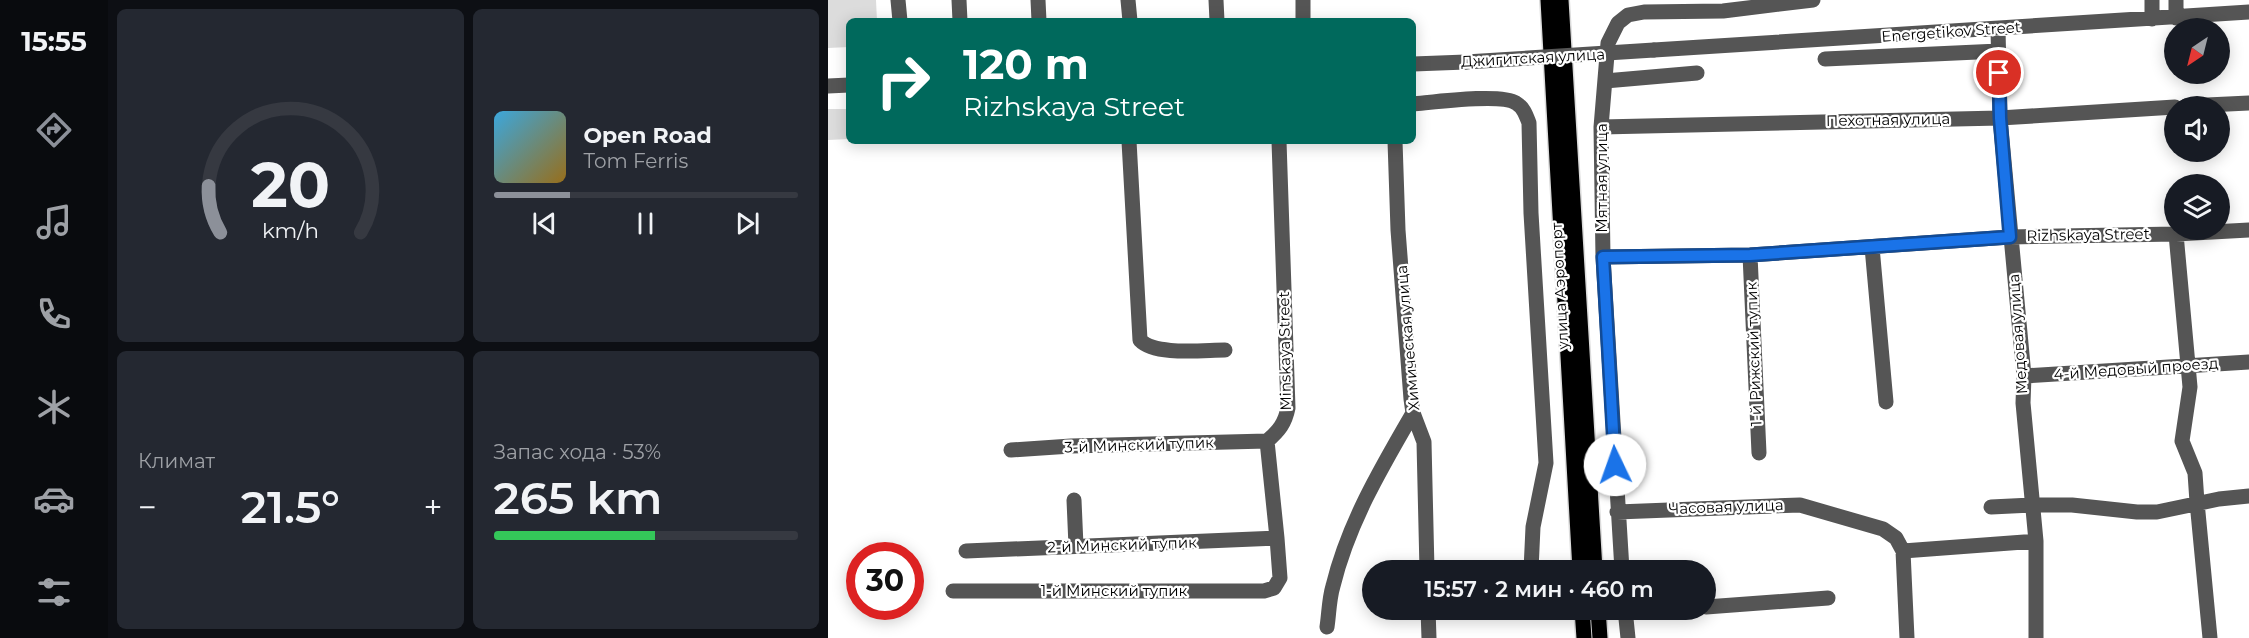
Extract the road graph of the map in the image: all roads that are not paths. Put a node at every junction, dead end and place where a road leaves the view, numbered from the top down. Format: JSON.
{"nodes":[{"id":1,"x":898,"y":0,"type":"edge"},
{"id":2,"x":959,"y":0,"type":"edge"},
{"id":3,"x":1038,"y":0,"type":"edge"},
{"id":4,"x":1128,"y":0,"type":"edge"},
{"id":5,"x":1216,"y":0,"type":"edge"},
{"id":6,"x":1303,"y":0,"type":"edge"},
{"id":7,"x":1548,"y":0,"type":"edge"},
{"id":8,"x":1561,"y":0,"type":"edge"},
{"id":9,"x":1813,"y":0,"type":"edge"},
{"id":10,"x":2152,"y":0,"type":"edge"},
{"id":11,"x":2176,"y":0,"type":"edge"},
{"id":12,"x":1723,"y":6,"type":"edge"},
{"id":13,"x":2249,"y":12,"type":"edge"},
{"id":14,"x":900,"y":18,"type":"edge"},
{"id":15,"x":960,"y":18,"type":"edge"},
{"id":16,"x":1039,"y":18,"type":"edge"},
{"id":17,"x":1130,"y":18,"type":"edge"},
{"id":18,"x":1217,"y":18,"type":"edge"},
{"id":19,"x":1303,"y":18,"type":"edge"},
{"id":20,"x":2164,"y":18,"type":"edge"},
{"id":21,"x":2176,"y":18,"type":"joint"},
{"id":22,"x":2152,"y":19,"type":"junction"},
{"id":23,"x":1998,"y":29,"type":"junction"},
{"id":24,"x":1653,"y":50,"type":"joint"},
{"id":25,"x":1998,"y":51,"type":"junction"},
{"id":26,"x":1826,"y":59,"type":"dead end"},
{"id":27,"x":1416,"y":64,"type":"edge"},
{"id":28,"x":1697,"y":73,"type":"dead end"},
{"id":29,"x":1605,"y":81,"type":"junction"},
{"id":30,"x":846,"y":85,"type":"edge"},
{"id":31,"x":828,"y":86,"type":"edge"},
{"id":32,"x":2249,"y":103,"type":"edge"},
{"id":33,"x":1416,"y":104,"type":"edge"},
{"id":34,"x":2230,"y":104,"type":"edge"},
{"id":35,"x":2164,"y":108,"type":"edge"},
{"id":36,"x":2000,"y":118,"type":"junction"},
{"id":37,"x":1601,"y":127,"type":"junction"},
{"id":38,"x":1129,"y":144,"type":"edge"},
{"id":39,"x":1279,"y":144,"type":"edge"},
{"id":40,"x":1395,"y":144,"type":"edge"},
{"id":41,"x":2249,"y":230,"type":"edge"},
{"id":42,"x":2230,"y":231,"type":"edge"},
{"id":43,"x":2164,"y":234,"type":"edge"},
{"id":44,"x":2010,"y":237,"type":"junction"},
{"id":45,"x":2177,"y":240,"type":"edge"},
{"id":46,"x":1872,"y":247,"type":"junction"},
{"id":47,"x":1750,"y":255,"type":"junction"},
{"id":48,"x":1603,"y":257,"type":"junction"},
{"id":49,"x":1225,"y":350,"type":"dead end"},
{"id":50,"x":2249,"y":362,"type":"edge"},
{"id":51,"x":2188,"y":365,"type":"junction"},
{"id":52,"x":2024,"y":376,"type":"junction"},
{"id":53,"x":1886,"y":402,"type":"dead end"},
{"id":54,"x":1413,"y":413,"type":"junction"},
{"id":55,"x":1267,"y":441,"type":"junction"},
{"id":56,"x":1011,"y":450,"type":"dead end"},
{"id":57,"x":1758,"y":453,"type":"dead end"},
{"id":58,"x":2249,"y":496,"type":"edge"},
{"id":59,"x":1074,"y":500,"type":"dead end"},
{"id":60,"x":2197,"y":502,"type":"junction"},
{"id":61,"x":2032,"y":505,"type":"junction"},
{"id":62,"x":1991,"y":507,"type":"dead end"},
{"id":63,"x":1617,"y":512,"type":"junction"},
{"id":64,"x":1277,"y":538,"type":"junction"},
{"id":65,"x":2036,"y":541,"type":"junction"},
{"id":66,"x":1076,"y":546,"type":"junction"},
{"id":67,"x":966,"y":551,"type":"dead end"},
{"id":68,"x":1903,"y":551,"type":"junction"},
{"id":69,"x":1427,"y":560,"type":"edge"},
{"id":70,"x":1531,"y":560,"type":"edge"},
{"id":71,"x":1579,"y":560,"type":"edge"},
{"id":72,"x":1595,"y":560,"type":"edge"},
{"id":73,"x":1621,"y":560,"type":"edge"},
{"id":74,"x":953,"y":591,"type":"dead end"},
{"id":75,"x":1828,"y":598,"type":"dead end"},
{"id":76,"x":1716,"y":606,"type":"edge"},
{"id":77,"x":1428,"y":620,"type":"edge"},
{"id":78,"x":1583,"y":620,"type":"edge"},
{"id":79,"x":1599,"y":620,"type":"edge"},
{"id":80,"x":1626,"y":620,"type":"edge"},
{"id":81,"x":1327,"y":627,"type":"dead end"},
{"id":82,"x":1429,"y":638,"type":"edge"},
{"id":83,"x":1584,"y":638,"type":"edge"},
{"id":84,"x":1600,"y":638,"type":"edge"},
{"id":85,"x":1628,"y":638,"type":"edge"},
{"id":86,"x":1907,"y":638,"type":"edge"},
{"id":87,"x":2036,"y":638,"type":"edge"},
{"id":88,"x":2210,"y":638,"type":"edge"}],
"edges":[{"from":1,"to":14,"type":"street"},
{"from":2,"to":15,"type":"street"},
{"from":3,"to":16,"type":"street"},
{"from":4,"to":17,"type":"street"},
{"from":5,"to":18,"type":"street"},
{"from":6,"to":19,"type":"street"},
{"from":7,"to":71,"type":"main road","name":"улица Аэропорт"},
{"from":8,"to":72,"type":"main road","name":"улица Аэропорт"},
{"from":9,"to":12,"type":"street","name":"Мятная улица"},
{"from":10,"to":22,"type":"street"},
{"from":11,"to":21,"type":"street"},
{"from":12,"to":29,"type":"street","name":"Мятная улица"},
{"from":13,"to":21,"type":"street","name":"Energetikov Street"},
{"from":20,"to":22,"type":"street","name":"Energetikov Street"},
{"from":22,"to":23,"type":"street","name":"Energetikov Street"},
{"from":23,"to":24,"type":"street","name":"Energetikov Street"},
{"from":23,"to":25,"type":"street","name":"Медовая улица"},
{"from":24,"to":27,"type":"street","name":"Джигитская улица","bridge":true},
{"from":25,"to":26,"type":"street"},
{"from":25,"to":36,"type":"street","name":"Медовая улица"},
{"from":28,"to":29,"type":"street"},
{"from":29,"to":37,"type":"street","name":"Мятная улица"},
{"from":30,"to":31,"type":"street"},
{"from":32,"to":34,"type":"street"},
{"from":33,"to":70,"type":"street"},
{"from":35,"to":36,"type":"street","name":"Пехотная улица"},
{"from":36,"to":37,"type":"street","name":"Пехотная улица"},
{"from":36,"to":44,"type":"street","name":"Медовая улица"},
{"from":37,"to":48,"type":"street","name":"Мятная улица"},
{"from":38,"to":49,"type":"street"},
{"from":39,"to":55,"type":"street","name":"Minskaya Street"},
{"from":40,"to":54,"type":"street","name":"Химическая улица"},
{"from":41,"to":42,"type":"street","name":"Rizhskaya Street"},
{"from":43,"to":44,"type":"street","name":"Rizhskaya Street"},
{"from":44,"to":46,"type":"street","name":"Rizhskaya Street"},
{"from":44,"to":52,"type":"street","name":"Медовая улица"},
{"from":45,"to":51,"type":"street"},
{"from":46,"to":47,"type":"street","name":"Rizhskaya Street"},
{"from":46,"to":53,"type":"street"},
{"from":47,"to":48,"type":"street","name":"Rizhskaya Street"},
{"from":47,"to":57,"type":"street","name":"1-й Рижский тупик"},
{"from":48,"to":63,"type":"street","name":"Мятная улица"},
{"from":50,"to":51,"type":"street","name":"4-й Медовый проезд"},
{"from":51,"to":52,"type":"street","name":"4-й Медовый проезд"},
{"from":51,"to":60,"type":"street"},
{"from":52,"to":61,"type":"street","name":"Медовая улица"},
{"from":54,"to":69,"type":"street","name":"Химическая улица"},
{"from":54,"to":81,"type":"street"},
{"from":55,"to":56,"type":"street","name":"3-й Минский тупик"},
{"from":55,"to":64,"type":"street"},
{"from":58,"to":60,"type":"street"},
{"from":59,"to":66,"type":"street"},
{"from":60,"to":61,"type":"street"},
{"from":60,"to":88,"type":"street"},
{"from":61,"to":62,"type":"street"},
{"from":61,"to":65,"type":"street","name":"Медовая улица"},
{"from":63,"to":68,"type":"street","name":"Часовая улица"},
{"from":63,"to":73,"type":"street","name":"Мятная улица"},
{"from":64,"to":66,"type":"street","name":"2-й Минский тупик"},
{"from":64,"to":74,"type":"street","name":"1-й Минский тупик"},
{"from":65,"to":68,"type":"street"},
{"from":65,"to":87,"type":"street","name":"Медовая улица"},
{"from":66,"to":67,"type":"street","name":"2-й Минский тупик"},
{"from":68,"to":86,"type":"street"},
{"from":75,"to":76,"type":"street"},
{"from":77,"to":82,"type":"street"},
{"from":78,"to":83,"type":"main road"},
{"from":79,"to":84,"type":"main road"},
{"from":80,"to":85,"type":"street"}]}
